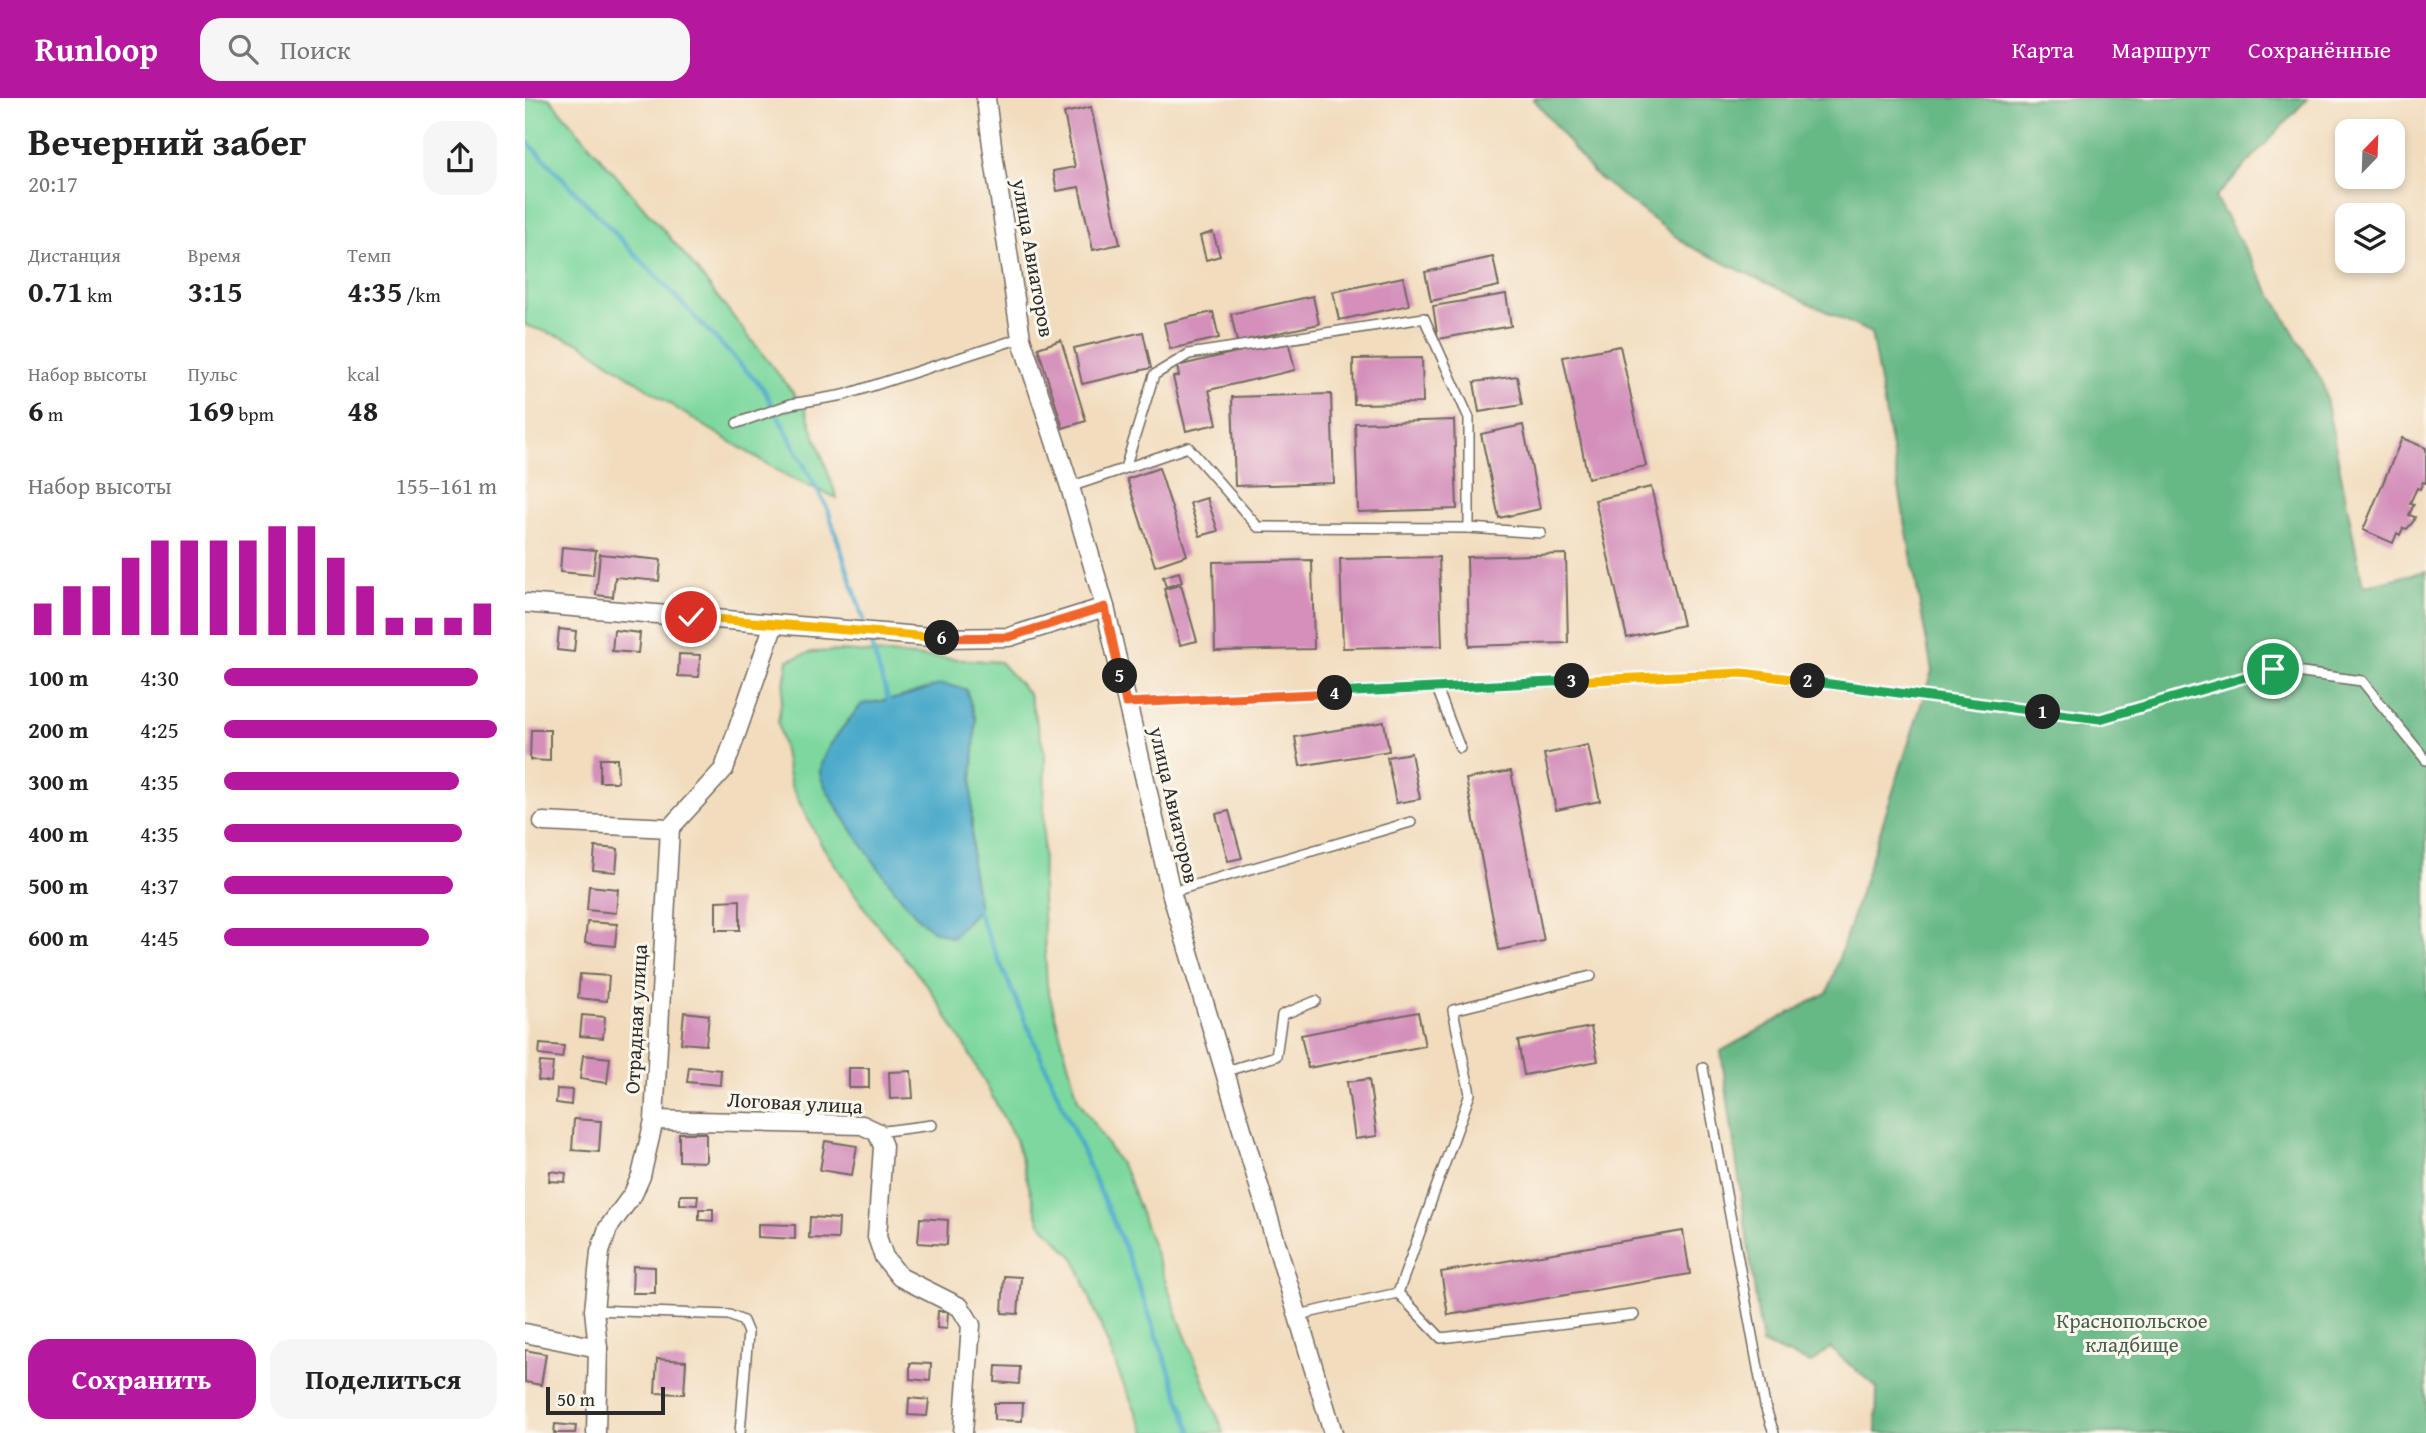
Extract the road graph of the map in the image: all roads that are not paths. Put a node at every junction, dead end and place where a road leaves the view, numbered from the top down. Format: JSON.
{"nodes":[{"id":1,"x":986,"y":98,"type":"edge"},
{"id":2,"x":1021,"y":338,"type":"junction"},
{"id":3,"x":737,"y":423,"type":"dead end"},
{"id":4,"x":1125,"y":468,"type":"junction"},
{"id":5,"x":1070,"y":487,"type":"junction"},
{"id":6,"x":1469,"y":528,"type":"junction"},
{"id":7,"x":1541,"y":533,"type":"dead end"},
{"id":8,"x":525,"y":603,"type":"edge"},
{"id":9,"x":1105,"y":607,"type":"junction"},
{"id":10,"x":774,"y":624,"type":"junction"},
{"id":11,"x":1437,"y":688,"type":"junction"},
{"id":12,"x":1126,"y":703,"type":"junction"},
{"id":13,"x":1460,"y":748,"type":"dead end"},
{"id":14,"x":2426,"y":760,"type":"edge"},
{"id":15,"x":543,"y":822,"type":"dead end"},
{"id":16,"x":1411,"y":822,"type":"dead end"},
{"id":17,"x":670,"y":828,"type":"junction"},
{"id":18,"x":1171,"y":892,"type":"junction"},
{"id":19,"x":1591,"y":976,"type":"dead end"},
{"id":20,"x":1316,"y":1001,"type":"dead end"},
{"id":21,"x":1703,"y":1068,"type":"dead end"},
{"id":22,"x":1223,"y":1072,"type":"junction"},
{"id":23,"x":654,"y":1120,"type":"junction"},
{"id":24,"x":932,"y":1125,"type":"dead end"},
{"id":25,"x":877,"y":1132,"type":"junction"},
{"id":26,"x":1398,"y":1293,"type":"junction"},
{"id":27,"x":594,"y":1310,"type":"junction"},
{"id":28,"x":1298,"y":1315,"type":"junction"},
{"id":29,"x":1634,"y":1315,"type":"dead end"},
{"id":30,"x":525,"y":1333,"type":"edge"},
{"id":31,"x":598,"y":1348,"type":"junction"},
{"id":32,"x":596,"y":1433,"type":"edge"},
{"id":33,"x":740,"y":1433,"type":"edge"},
{"id":34,"x":963,"y":1433,"type":"edge"},
{"id":35,"x":1333,"y":1433,"type":"edge"},
{"id":36,"x":1774,"y":1433,"type":"edge"}],
"edges":[{"from":1,"to":2,"type":"street","name":"улица Авиаторов"},
{"from":2,"to":3,"type":"lane"},
{"from":2,"to":5,"type":"street","name":"улица Авиаторов"},
{"from":4,"to":5,"type":"lane"},
{"from":4,"to":6,"type":"lane"},
{"from":4,"to":6,"type":"lane"},
{"from":5,"to":9,"type":"street","name":"улица Авиаторов"},
{"from":6,"to":7,"type":"lane"},
{"from":8,"to":10,"type":"street"},
{"from":9,"to":10,"type":"street"},
{"from":9,"to":12,"type":"street","name":"улица Авиаторов"},
{"from":10,"to":17,"type":"street"},
{"from":11,"to":12,"type":"lane"},
{"from":11,"to":13,"type":"lane"},
{"from":11,"to":14,"type":"lane"},
{"from":12,"to":18,"type":"street","name":"улица Авиаторов"},
{"from":15,"to":17,"type":"street"},
{"from":16,"to":18,"type":"lane"},
{"from":17,"to":23,"type":"street","name":"Отрадная улица"},
{"from":18,"to":22,"type":"street","name":"улица Авиаторов"},
{"from":19,"to":26,"type":"lane"},
{"from":20,"to":22,"type":"lane"},
{"from":21,"to":36,"type":"lane"},
{"from":22,"to":28,"type":"street","name":"улица Авиаторов"},
{"from":23,"to":25,"type":"street","name":"Логовая улица"},
{"from":23,"to":27,"type":"street","name":"Отрадная улица"},
{"from":24,"to":25,"type":"lane"},
{"from":25,"to":34,"type":"street","name":"Логовая улица"},
{"from":26,"to":28,"type":"lane"},
{"from":26,"to":29,"type":"lane"},
{"from":27,"to":31,"type":"street","name":"Отрадная улица"},
{"from":27,"to":33,"type":"lane"},
{"from":28,"to":35,"type":"street","name":"улица Авиаторов"},
{"from":30,"to":31,"type":"street"},
{"from":31,"to":32,"type":"street","name":"Отрадная улица"}]}
